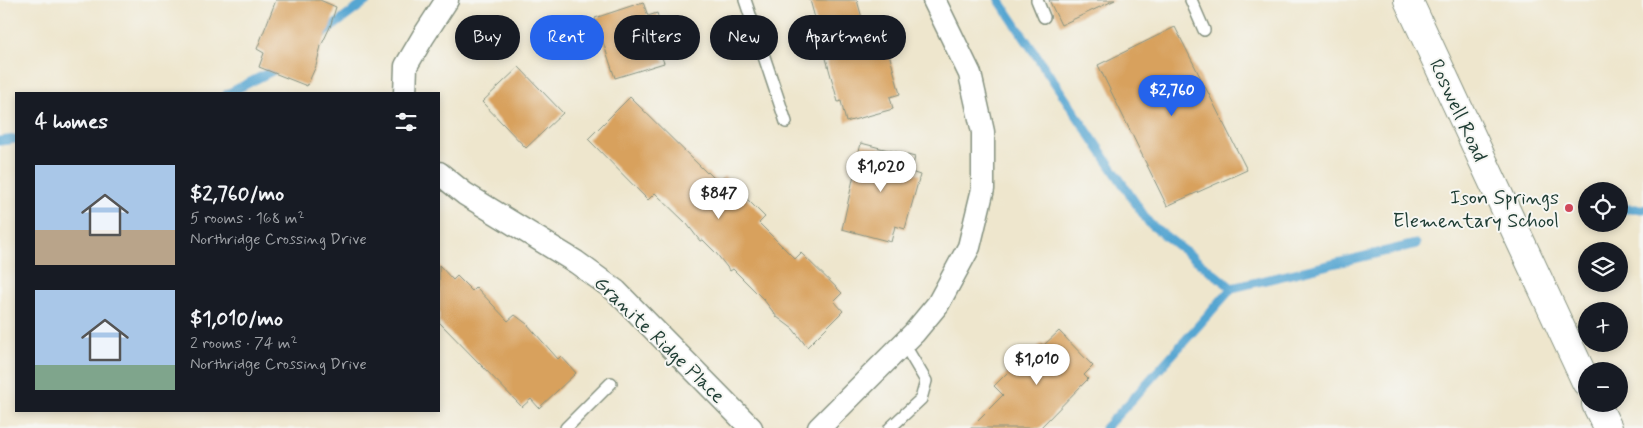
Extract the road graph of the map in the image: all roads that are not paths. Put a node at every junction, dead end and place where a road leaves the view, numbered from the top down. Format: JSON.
{"nodes":[{"id":1,"x":448,"y":0,"type":"edge"},
{"id":2,"x":745,"y":0,"type":"edge"},
{"id":3,"x":934,"y":0,"type":"edge"},
{"id":4,"x":1037,"y":0,"type":"edge"},
{"id":5,"x":1191,"y":0,"type":"edge"},
{"id":6,"x":1408,"y":0,"type":"edge"},
{"id":7,"x":1044,"y":17,"type":"dead end"},
{"id":8,"x":1204,"y":30,"type":"dead end"},
{"id":9,"x":406,"y":92,"type":"edge"},
{"id":10,"x":786,"y":122,"type":"dead end"},
{"id":11,"x":440,"y":174,"type":"edge"},
{"id":12,"x":904,"y":344,"type":"junction"},
{"id":13,"x":1578,"y":365,"type":"edge"},
{"id":14,"x":611,"y":383,"type":"dead end"},
{"id":15,"x":1600,"y":412,"type":"edge"},
{"id":16,"x":566,"y":428,"type":"edge"},
{"id":17,"x":751,"y":428,"type":"edge"},
{"id":18,"x":819,"y":428,"type":"edge"},
{"id":19,"x":890,"y":428,"type":"edge"},
{"id":20,"x":1608,"y":428,"type":"edge"}],
"edges":[{"from":1,"to":9,"type":"street"},
{"from":2,"to":10,"type":"lane"},
{"from":3,"to":12,"type":"street"},
{"from":4,"to":7,"type":"lane"},
{"from":5,"to":8,"type":"lane"},
{"from":6,"to":13,"type":"main road","name":"Roswell Road"},
{"from":11,"to":17,"type":"street","name":"Granite Ridge Place"},
{"from":12,"to":18,"type":"street"},
{"from":12,"to":19,"type":"lane"},
{"from":14,"to":16,"type":"lane"},
{"from":15,"to":20,"type":"main road"}]}
